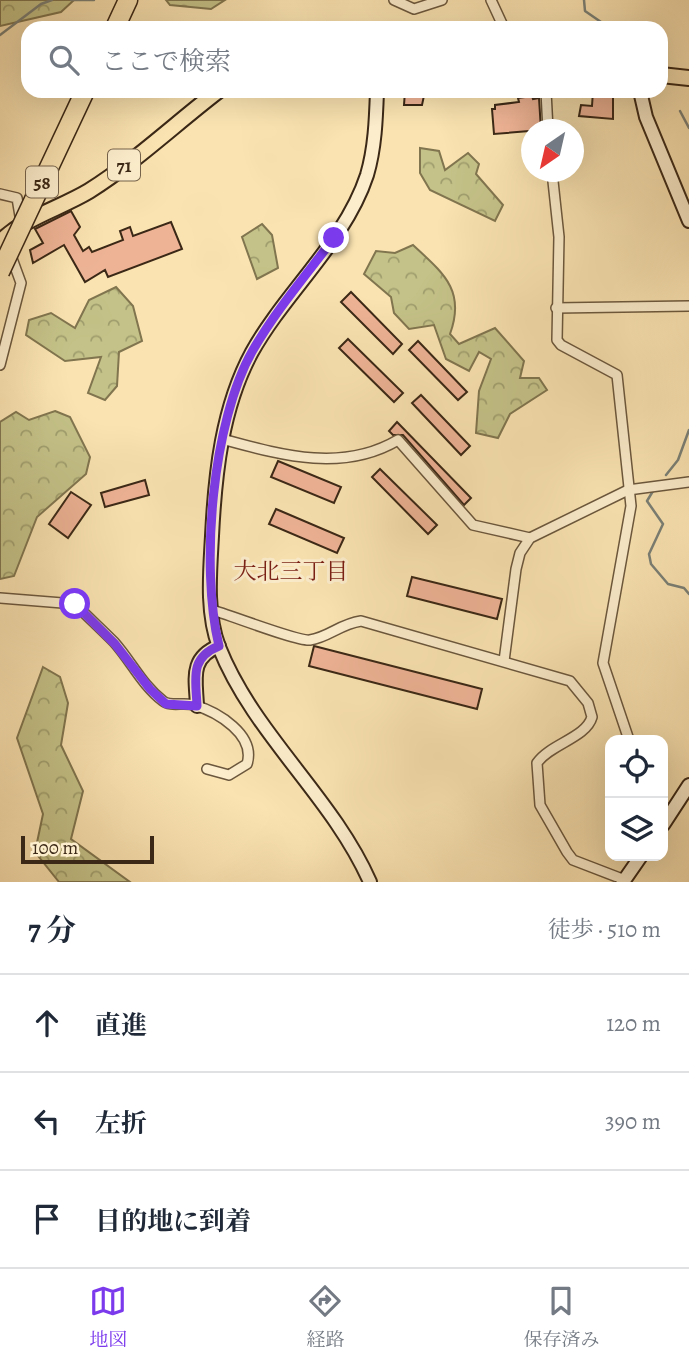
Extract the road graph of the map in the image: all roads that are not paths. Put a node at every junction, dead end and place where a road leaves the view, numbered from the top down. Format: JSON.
{"nodes":[{"id":1,"x":128,"y":0,"type":"edge"},
{"id":2,"x":394,"y":0,"type":"edge"},
{"id":3,"x":442,"y":0,"type":"edge"},
{"id":4,"x":491,"y":0,"type":"edge"},
{"id":5,"x":118,"y":21,"type":"edge"},
{"id":6,"x":500,"y":21,"type":"edge"},
{"id":7,"x":668,"y":76,"type":"edge"},
{"id":8,"x":689,"y":78,"type":"edge"},
{"id":9,"x":82,"y":98,"type":"edge"},
{"id":10,"x":210,"y":98,"type":"edge"},
{"id":11,"x":377,"y":98,"type":"edge"},
{"id":12,"x":546,"y":98,"type":"edge"},
{"id":13,"x":642,"y":98,"type":"edge"},
{"id":14,"x":547,"y":119,"type":"edge"},
{"id":15,"x":553,"y":182,"type":"edge"},
{"id":16,"x":0,"y":194,"type":"edge"},
{"id":17,"x":689,"y":221,"type":"edge"},
{"id":18,"x":21,"y":224,"type":"junction"},
{"id":19,"x":2,"y":240,"type":"edge"},
{"id":20,"x":0,"y":272,"type":"edge"},
{"id":21,"x":689,"y":306,"type":"edge"},
{"id":22,"x":556,"y":307,"type":"junction"},
{"id":23,"x":0,"y":366,"type":"edge"},
{"id":24,"x":222,"y":439,"type":"junction"},
{"id":25,"x":689,"y":482,"type":"edge"},
{"id":26,"x":628,"y":490,"type":"junction"},
{"id":27,"x":530,"y":538,"type":"junction"},
{"id":28,"x":0,"y":598,"type":"edge"},
{"id":29,"x":212,"y":610,"type":"junction"},
{"id":30,"x":219,"y":646,"type":"junction"},
{"id":31,"x":504,"y":661,"type":"junction"},
{"id":32,"x":197,"y":706,"type":"junction"},
{"id":33,"x":627,"y":735,"type":"edge"},
{"id":34,"x":207,"y":769,"type":"dead end"},
{"id":35,"x":689,"y":785,"type":"edge"},
{"id":36,"x":668,"y":817,"type":"edge"},
{"id":37,"x":638,"y":861,"type":"edge"},
{"id":38,"x":624,"y":881,"type":"edge"},
{"id":39,"x":370,"y":882,"type":"edge"}],
"edges":[{"from":1,"to":5,"type":"highway"},
{"from":2,"to":3,"type":"street"},
{"from":4,"to":6,"type":"street"},
{"from":7,"to":8,"type":"main road"},
{"from":9,"to":20,"type":"highway","number":"58","bridge":true},
{"from":10,"to":18,"type":"main road","number":"71"},
{"from":11,"to":24,"type":"street"},
{"from":12,"to":14,"type":"street"},
{"from":13,"to":17,"type":"street"},
{"from":15,"to":22,"type":"street"},
{"from":16,"to":18,"type":"street"},
{"from":18,"to":19,"type":"main road","number":"71"},
{"from":19,"to":23,"type":"street"},
{"from":21,"to":22,"type":"street"},
{"from":22,"to":26,"type":"street"},
{"from":24,"to":27,"type":"street"},
{"from":24,"to":29,"type":"street"},
{"from":25,"to":26,"type":"street"},
{"from":26,"to":27,"type":"street"},
{"from":26,"to":33,"type":"street"},
{"from":27,"to":31,"type":"street"},
{"from":28,"to":32,"type":"street"},
{"from":29,"to":30,"type":"street"},
{"from":29,"to":31,"type":"street"},
{"from":30,"to":32,"type":"street"},
{"from":30,"to":39,"type":"street"},
{"from":31,"to":38,"type":"street"},
{"from":32,"to":34,"type":"street"},
{"from":35,"to":36,"type":"street"},
{"from":37,"to":38,"type":"street"}]}
